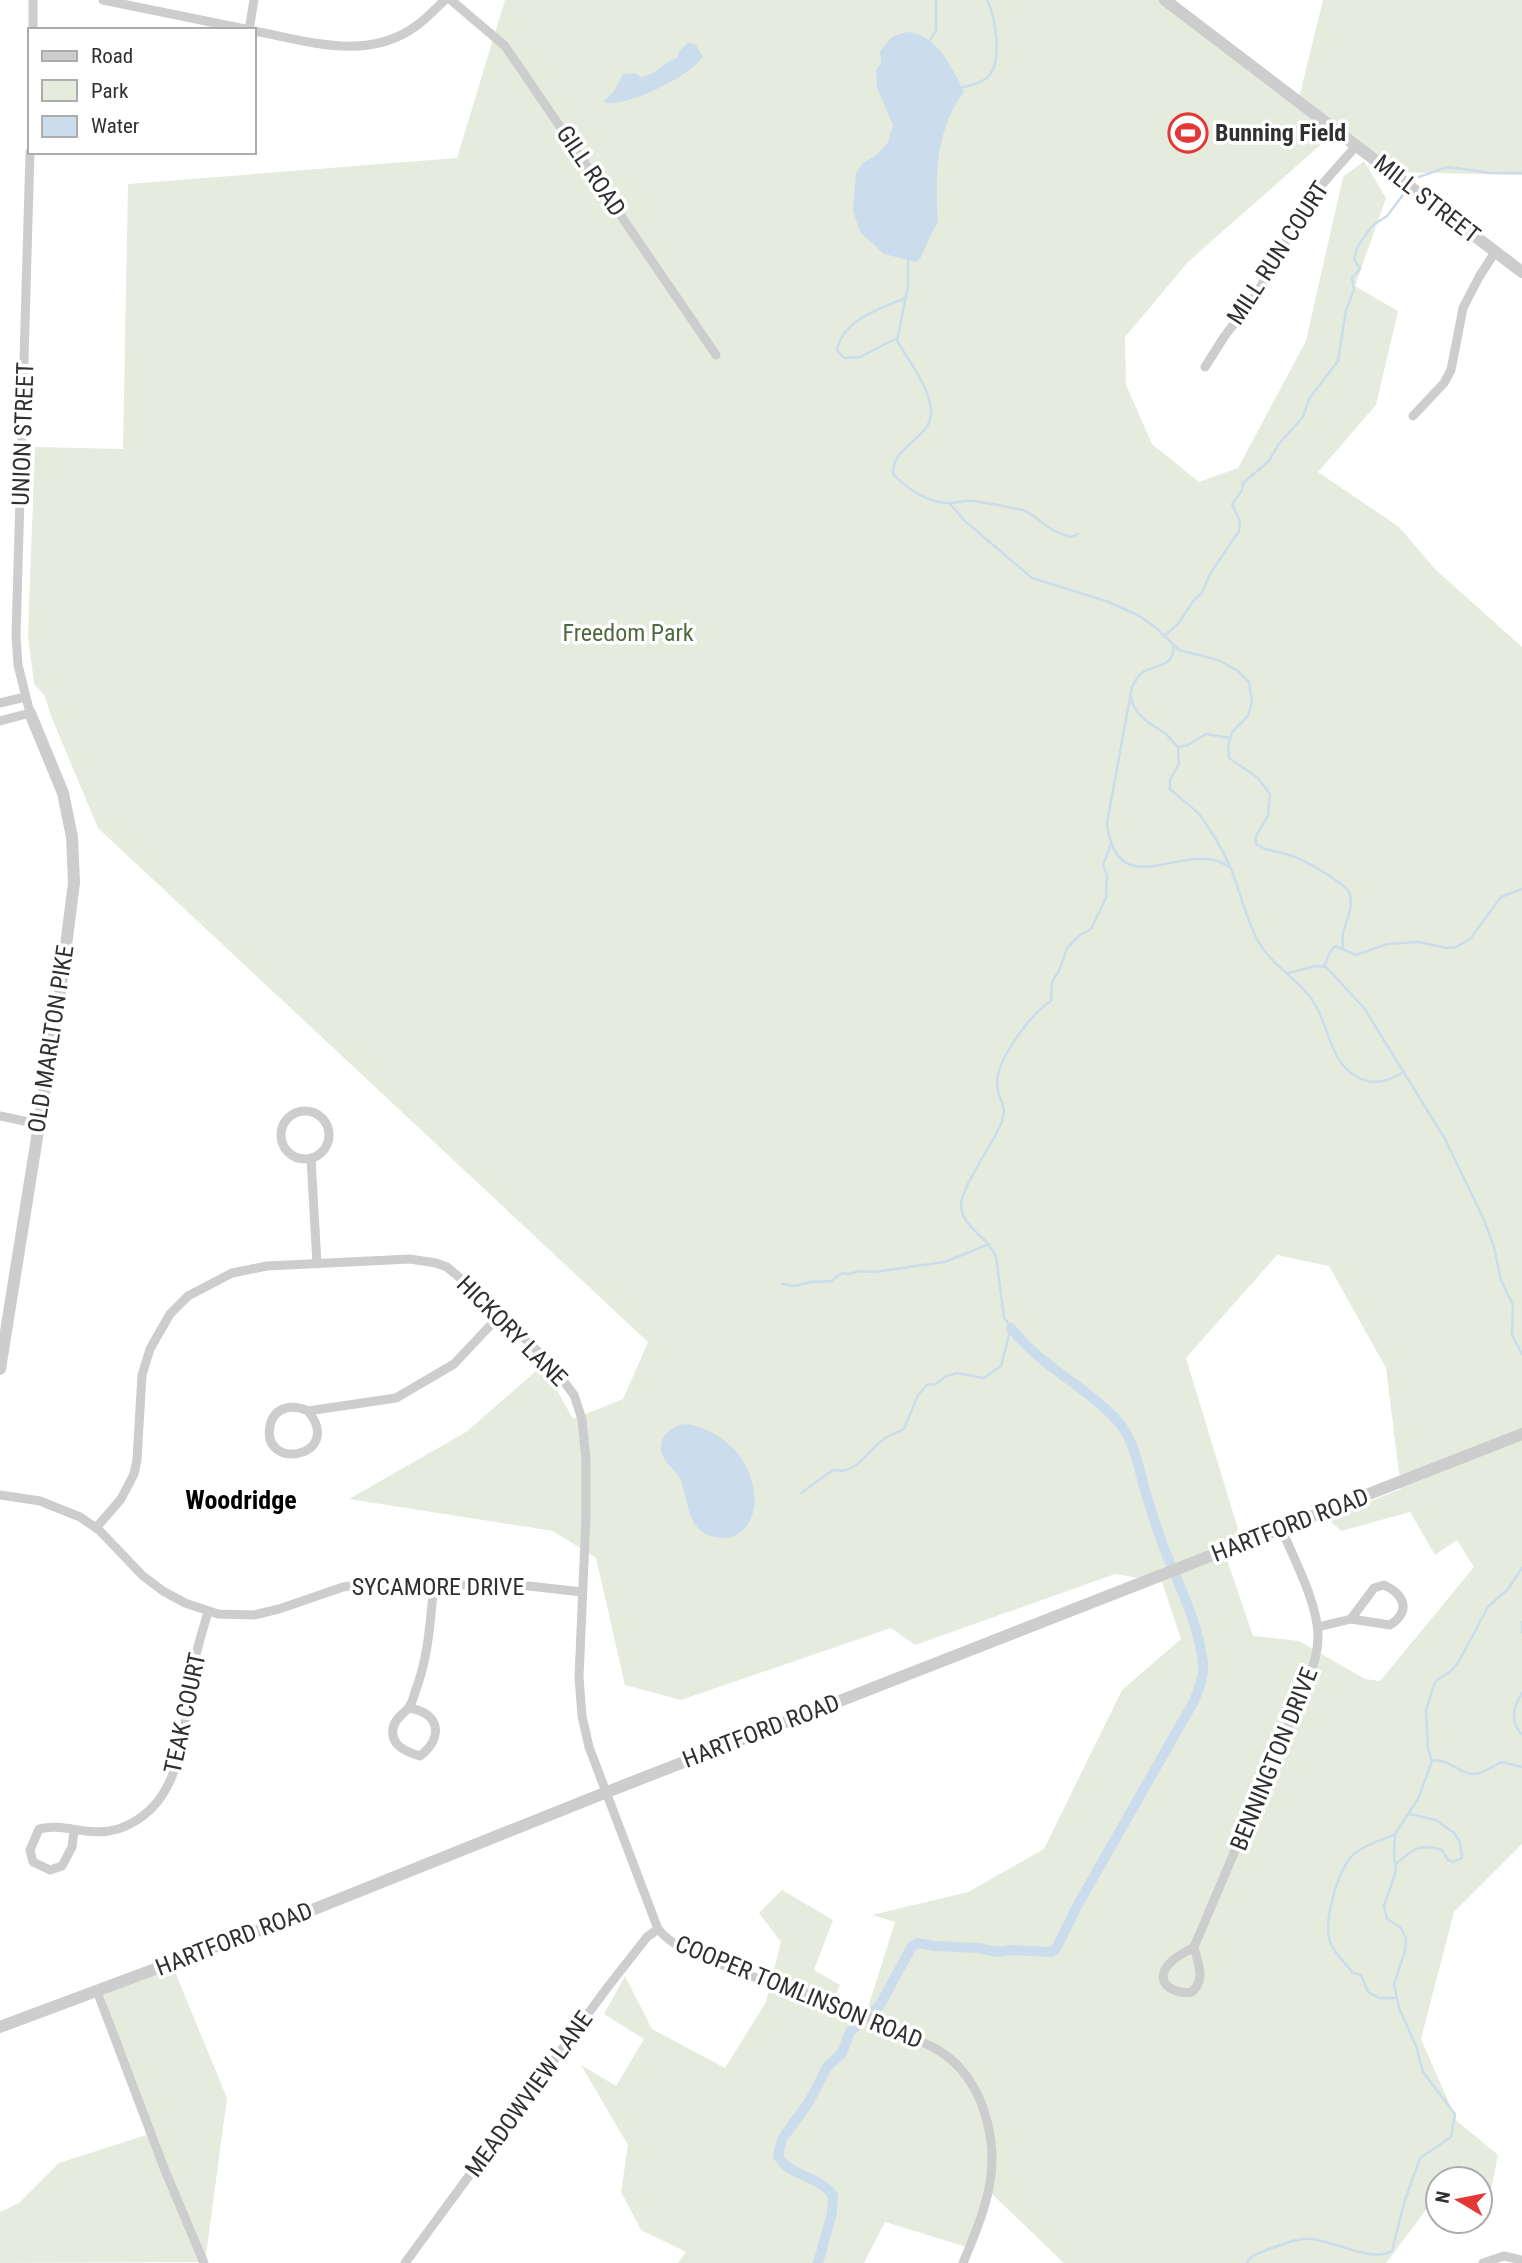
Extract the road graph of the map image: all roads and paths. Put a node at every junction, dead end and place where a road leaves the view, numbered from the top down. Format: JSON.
{"nodes":[{"id":1,"x":33,"y":0,"type":"edge"},
{"id":2,"x":103,"y":0,"type":"edge"},
{"id":3,"x":254,"y":0,"type":"edge"},
{"id":4,"x":444,"y":0,"type":"edge"},
{"id":5,"x":450,"y":0,"type":"edge"},
{"id":6,"x":1165,"y":0,"type":"edge"},
{"id":7,"x":1179,"y":5,"type":"edge"},
{"id":8,"x":33,"y":28,"type":"edge"},
{"id":9,"x":241,"y":28,"type":"edge"},
{"id":10,"x":251,"y":28,"type":"edge"},
{"id":11,"x":256,"y":31,"type":"edge"},
{"id":12,"x":1357,"y":145,"type":"junction"},
{"id":13,"x":30,"y":154,"type":"edge"},
{"id":14,"x":1495,"y":252,"type":"junction"},
{"id":15,"x":1522,"y":272,"type":"edge"},
{"id":16,"x":716,"y":355,"type":"dead end"},
{"id":17,"x":1205,"y":367,"type":"dead end"},
{"id":18,"x":1413,"y":416,"type":"dead end"},
{"id":19,"x":25,"y":697,"type":"junction"},
{"id":20,"x":0,"y":703,"type":"edge"},
{"id":21,"x":30,"y":713,"type":"junction"},
{"id":22,"x":0,"y":721,"type":"edge"},
{"id":23,"x":0,"y":1116,"type":"edge"},
{"id":24,"x":38,"y":1124,"type":"junction"},
{"id":25,"x":311,"y":1158,"type":"junction"},
{"id":26,"x":317,"y":1264,"type":"junction"},
{"id":27,"x":500,"y":1314,"type":"junction"},
{"id":28,"x":0,"y":1369,"type":"edge"},
{"id":29,"x":309,"y":1411,"type":"junction"},
{"id":30,"x":1522,"y":1434,"type":"edge"},
{"id":31,"x":0,"y":1495,"type":"edge"},
{"id":32,"x":96,"y":1528,"type":"junction"},
{"id":33,"x":1281,"y":1528,"type":"junction"},
{"id":34,"x":434,"y":1584,"type":"junction"},
{"id":35,"x":582,"y":1592,"type":"junction"},
{"id":36,"x":208,"y":1612,"type":"junction"},
{"id":37,"x":1351,"y":1619,"type":"junction"},
{"id":38,"x":1318,"y":1627,"type":"junction"},
{"id":39,"x":409,"y":1708,"type":"junction"},
{"id":40,"x":607,"y":1792,"type":"junction"},
{"id":41,"x":74,"y":1831,"type":"junction"},
{"id":42,"x":658,"y":1929,"type":"junction"},
{"id":43,"x":1194,"y":1947,"type":"junction"},
{"id":44,"x":97,"y":1991,"type":"junction"},
{"id":45,"x":0,"y":2026,"type":"edge"},
{"id":46,"x":1522,"y":2260,"type":"edge"},
{"id":47,"x":204,"y":2263,"type":"edge"},
{"id":48,"x":405,"y":2263,"type":"edge"},
{"id":49,"x":963,"y":2263,"type":"edge"},
{"id":50,"x":1483,"y":2263,"type":"edge"}],
"edges":[{"from":1,"to":8,"type":"street"},
{"from":2,"to":9,"type":"street"},
{"from":3,"to":10,"type":"street"},
{"from":4,"to":11,"type":"street"},
{"from":5,"to":16,"type":"street","name":"GILL ROAD"},
{"from":6,"to":7,"type":"street","name":"MILL STREET"},
{"from":7,"to":12,"type":"street","name":"MILL STREET"},
{"from":12,"to":14,"type":"street","name":"MILL STREET"},
{"from":12,"to":17,"type":"street","name":"MILL RUN COURT"},
{"from":13,"to":19,"type":"street","name":"UNION STREET"},
{"from":14,"to":15,"type":"street","name":"MILL STREET"},
{"from":14,"to":18,"type":"street"},
{"from":19,"to":20,"type":"street"},
{"from":19,"to":21,"type":"street","name":"UNION STREET"},
{"from":21,"to":22,"type":"street"},
{"from":21,"to":24,"type":"street","name":"OLD MARLTON PIKE"},
{"from":23,"to":24,"type":"street"},
{"from":24,"to":28,"type":"street","name":"OLD MARLTON PIKE"},
{"from":25,"to":25,"type":"street"},
{"from":25,"to":26,"type":"street"},
{"from":26,"to":27,"type":"street","name":"HICKORY LANE"},
{"from":26,"to":32,"type":"street","name":"HICKORY LANE"},
{"from":27,"to":29,"type":"street"},
{"from":27,"to":35,"type":"street","name":"HICKORY LANE"},
{"from":29,"to":29,"type":"street"},
{"from":30,"to":33,"type":"street","name":"HARTFORD ROAD"},
{"from":31,"to":32,"type":"street","name":"SYCAMORE DRIVE"},
{"from":32,"to":36,"type":"street","name":"SYCAMORE DRIVE"},
{"from":33,"to":38,"type":"street","name":"BENNINGTON DRIVE"},
{"from":33,"to":40,"type":"street","name":"HARTFORD ROAD"},
{"from":34,"to":35,"type":"street","name":"SYCAMORE DRIVE"},
{"from":34,"to":36,"type":"street","name":"SYCAMORE DRIVE"},
{"from":34,"to":39,"type":"street"},
{"from":35,"to":40,"type":"street","name":"HICKORY LANE"},
{"from":36,"to":41,"type":"street","name":"TEAK COURT"},
{"from":37,"to":37,"type":"street"},
{"from":37,"to":38,"type":"street"},
{"from":38,"to":43,"type":"street","name":"BENNINGTON DRIVE"},
{"from":39,"to":39,"type":"street"},
{"from":40,"to":42,"type":"street","name":"COOPER TOMLINSON ROAD"},
{"from":40,"to":44,"type":"street","name":"HARTFORD ROAD"},
{"from":41,"to":41,"type":"street","name":"TEAK COURT"},
{"from":42,"to":48,"type":"street","name":"MEADOWVIEW LANE"},
{"from":42,"to":49,"type":"street","name":"COOPER TOMLINSON ROAD"},
{"from":43,"to":43,"type":"street"},
{"from":44,"to":45,"type":"street","name":"HARTFORD ROAD"},
{"from":44,"to":47,"type":"street"},
{"from":46,"to":50,"type":"street"}]}
